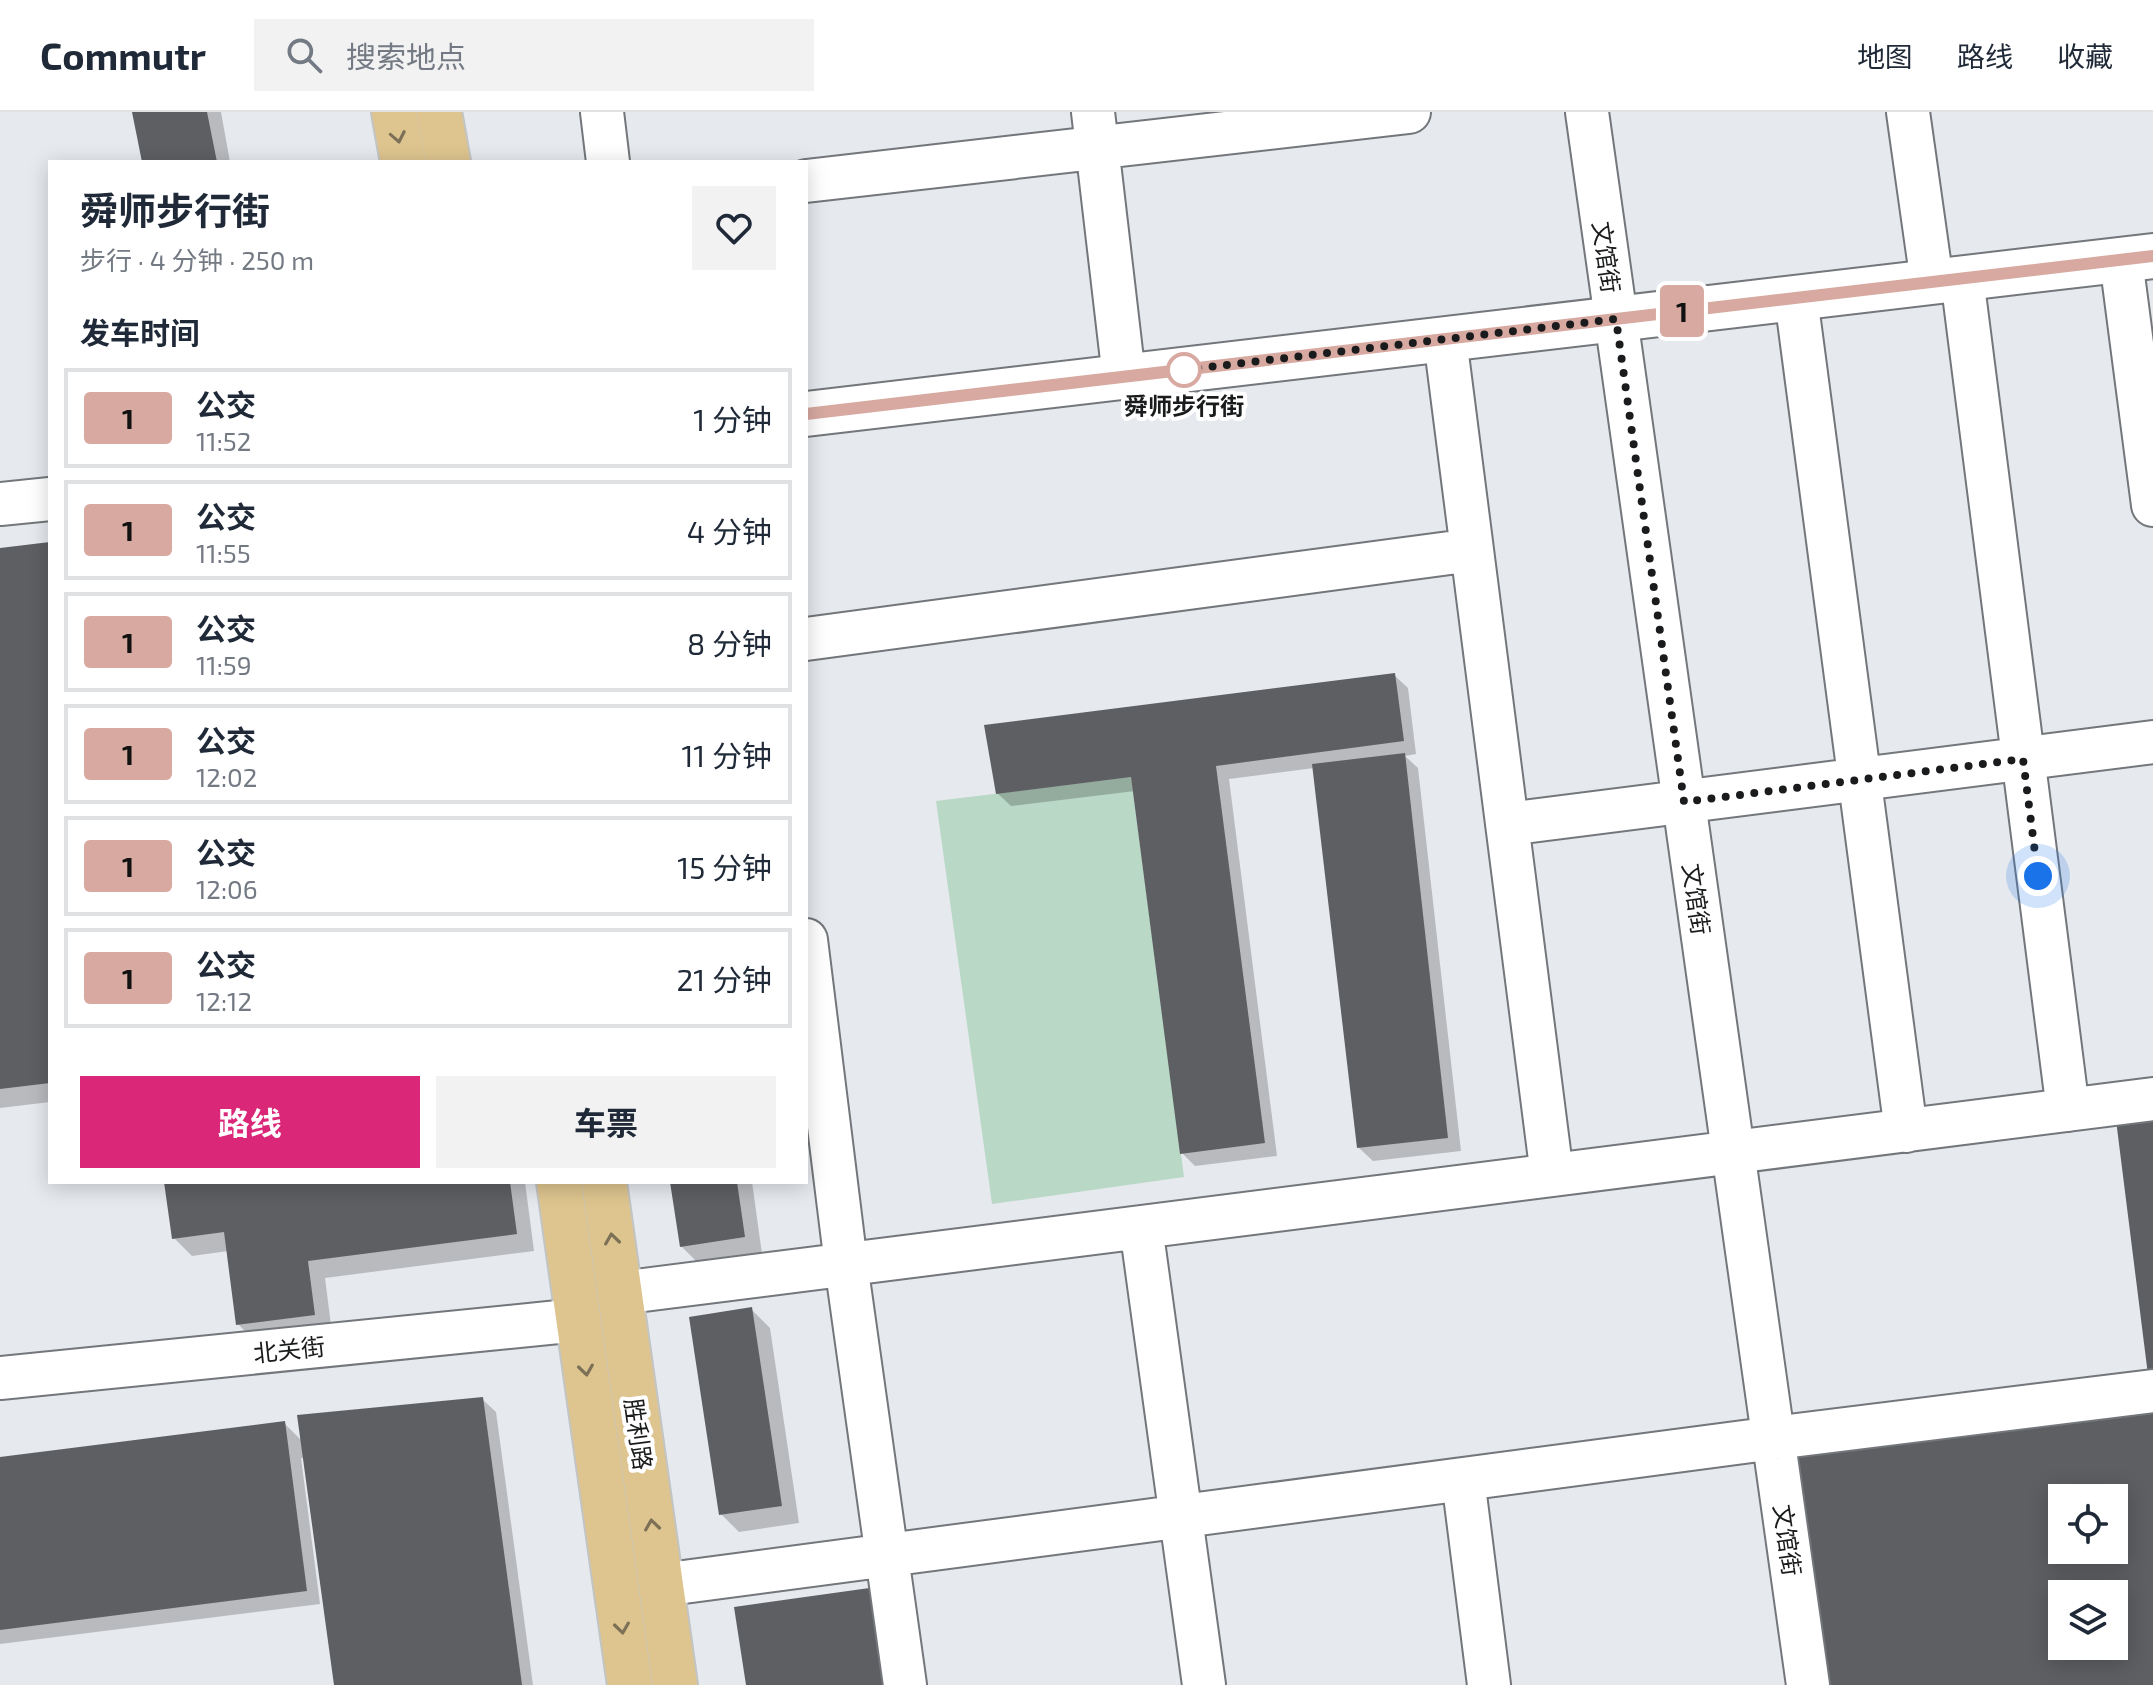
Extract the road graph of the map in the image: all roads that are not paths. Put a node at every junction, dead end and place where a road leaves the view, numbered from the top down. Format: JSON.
{"nodes":[{"id":1,"x":394,"y":112,"type":"edge"},
{"id":2,"x":439,"y":112,"type":"edge"},
{"id":3,"x":602,"y":112,"type":"edge"},
{"id":4,"x":1409,"y":112,"type":"edge"},
{"id":5,"x":1587,"y":112,"type":"edge"},
{"id":6,"x":1908,"y":112,"type":"edge"},
{"id":7,"x":1095,"y":130,"type":"edge"},
{"id":8,"x":403,"y":160,"type":"edge"},
{"id":9,"x":448,"y":160,"type":"edge"},
{"id":10,"x":608,"y":160,"type":"edge"},
{"id":11,"x":808,"y":181,"type":"edge"},
{"id":12,"x":2137,"y":258,"type":"edge"},
{"id":13,"x":1947,"y":280,"type":"junction"},
{"id":14,"x":1796,"y":298,"type":"junction"},
{"id":15,"x":1616,"y":319,"type":"junction"},
{"id":16,"x":1445,"y":339,"type":"junction"},
{"id":17,"x":1124,"y":377,"type":"junction"},
{"id":18,"x":808,"y":414,"type":"edge"},
{"id":19,"x":48,"y":499,"type":"edge"},
{"id":20,"x":0,"y":504,"type":"edge"},
{"id":21,"x":2153,"y":505,"type":"edge"},
{"id":22,"x":1472,"y":550,"type":"junction"},
{"id":23,"x":808,"y":639,"type":"edge"},
{"id":24,"x":2153,"y":742,"type":"edge"},
{"id":25,"x":2023,"y":759,"type":"junction"},
{"id":26,"x":1860,"y":780,"type":"junction"},
{"id":27,"x":1684,"y":802,"type":"junction"},
{"id":28,"x":1507,"y":824,"type":"junction"},
{"id":29,"x":808,"y":956,"type":"edge"},
{"id":30,"x":2153,"y":1099,"type":"edge"},
{"id":31,"x":2068,"y":1110,"type":"junction"},
{"id":32,"x":1906,"y":1131,"type":"junction"},
{"id":33,"x":1733,"y":1152,"type":"junction"},
{"id":34,"x":1552,"y":1175,"type":"junction"},
{"id":35,"x":559,"y":1184,"type":"edge"},
{"id":36,"x":604,"y":1184,"type":"edge"},
{"id":37,"x":1141,"y":1227,"type":"junction"},
{"id":38,"x":846,"y":1264,"type":"junction"},
{"id":39,"x":620,"y":1293,"type":"junction"},
{"id":40,"x":578,"y":1320,"type":"junction"},
{"id":41,"x":0,"y":1378,"type":"edge"},
{"id":42,"x":2153,"y":1391,"type":"edge"},
{"id":43,"x":1774,"y":1438,"type":"junction"},
{"id":44,"x":1463,"y":1479,"type":"junction"},
{"id":45,"x":1181,"y":1516,"type":"junction"},
{"id":46,"x":887,"y":1555,"type":"junction"},
{"id":47,"x":661,"y":1585,"type":"junction"},
{"id":48,"x":630,"y":1685,"type":"edge"},
{"id":49,"x":675,"y":1685,"type":"edge"},
{"id":50,"x":905,"y":1685,"type":"edge"},
{"id":51,"x":1204,"y":1685,"type":"edge"},
{"id":52,"x":1489,"y":1685,"type":"edge"},
{"id":53,"x":1808,"y":1685,"type":"edge"}],
"edges":[{"from":1,"to":8,"type":"main road","one_way":true},
{"from":2,"to":9,"type":"main road"},
{"from":3,"to":10,"type":"street"},
{"from":4,"to":7,"type":"street"},
{"from":5,"to":15,"type":"street","name":"文馆街"},
{"from":6,"to":13,"type":"street"},
{"from":7,"to":11,"type":"street"},
{"from":7,"to":17,"type":"street"},
{"from":12,"to":13,"type":"street"},
{"from":12,"to":21,"type":"street"},
{"from":13,"to":14,"type":"street"},
{"from":13,"to":25,"type":"street"},
{"from":14,"to":15,"type":"street"},
{"from":14,"to":26,"type":"street"},
{"from":15,"to":16,"type":"street"},
{"from":15,"to":27,"type":"street","name":"文馆街"},
{"from":16,"to":17,"type":"street"},
{"from":16,"to":22,"type":"street"},
{"from":17,"to":18,"type":"street"},
{"from":19,"to":20,"type":"street"},
{"from":22,"to":23,"type":"street"},
{"from":22,"to":28,"type":"street"},
{"from":24,"to":25,"type":"street"},
{"from":25,"to":26,"type":"street"},
{"from":25,"to":31,"type":"street"},
{"from":26,"to":27,"type":"street"},
{"from":26,"to":32,"type":"street"},
{"from":27,"to":28,"type":"street"},
{"from":27,"to":33,"type":"street","name":"文馆街"},
{"from":28,"to":34,"type":"street"},
{"from":29,"to":38,"type":"street"},
{"from":30,"to":31,"type":"street"},
{"from":31,"to":32,"type":"street"},
{"from":32,"to":33,"type":"street"},
{"from":33,"to":34,"type":"street"},
{"from":33,"to":43,"type":"street","name":"文馆街"},
{"from":34,"to":37,"type":"street"},
{"from":35,"to":40,"type":"main road","name":"胜利路"},
{"from":39,"to":36,"type":"main road","name":"胜利路","one_way":true},
{"from":37,"to":38,"type":"street"},
{"from":37,"to":45,"type":"street"},
{"from":38,"to":39,"type":"street"},
{"from":38,"to":46,"type":"street"},
{"from":47,"to":39,"type":"main road","name":"胜利路","one_way":true},
{"from":40,"to":41,"type":"street","name":"北关街"},
{"from":40,"to":48,"type":"main road","name":"胜利路","one_way":true},
{"from":42,"to":43,"type":"street"},
{"from":43,"to":44,"type":"street"},
{"from":43,"to":53,"type":"street","name":"文馆街"},
{"from":44,"to":45,"type":"street"},
{"from":44,"to":52,"type":"street"},
{"from":45,"to":46,"type":"street"},
{"from":45,"to":51,"type":"street"},
{"from":46,"to":47,"type":"street"},
{"from":46,"to":50,"type":"street"},
{"from":47,"to":49,"type":"main road","name":"胜利路"}]}
